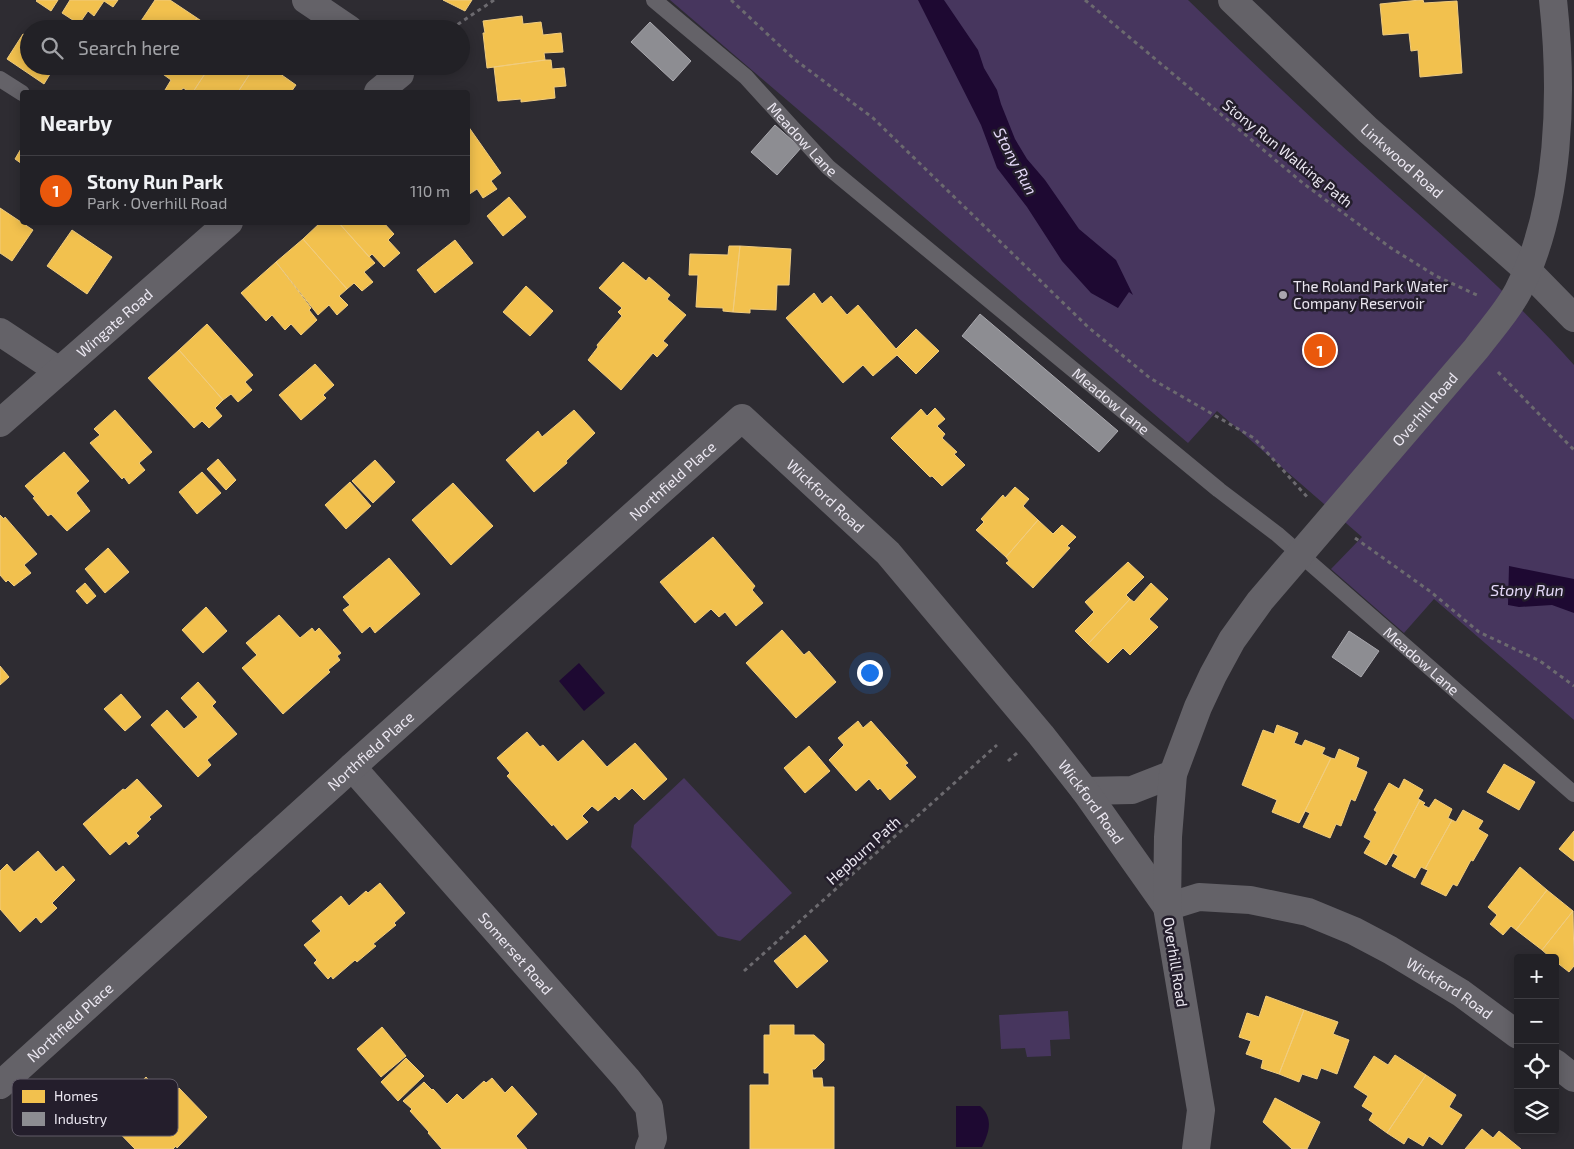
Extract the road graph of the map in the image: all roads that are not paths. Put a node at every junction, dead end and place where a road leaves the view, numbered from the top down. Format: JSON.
{"nodes":[{"id":1,"x":306,"y":0,"type":"edge"},
{"id":2,"x":654,"y":0,"type":"edge"},
{"id":3,"x":1232,"y":0,"type":"edge"},
{"id":4,"x":1553,"y":0,"type":"edge"},
{"id":5,"x":336,"y":20,"type":"edge"},
{"id":6,"x":391,"y":75,"type":"edge"},
{"id":7,"x":0,"y":79,"type":"edge"},
{"id":8,"x":380,"y":90,"type":"edge"},
{"id":9,"x":20,"y":92,"type":"edge"},
{"id":10,"x":225,"y":225,"type":"edge"},
{"id":11,"x":1528,"y":270,"type":"junction"},
{"id":12,"x":1574,"y":318,"type":"edge"},
{"id":13,"x":0,"y":332,"type":"edge"},
{"id":14,"x":59,"y":371,"type":"junction"},
{"id":15,"x":742,"y":418,"type":"joint"},
{"id":16,"x":0,"y":423,"type":"edge"},
{"id":17,"x":1300,"y":554,"type":"junction"},
{"id":18,"x":352,"y":767,"type":"junction"},
{"id":19,"x":1173,"y":774,"type":"junction"},
{"id":20,"x":1085,"y":791,"type":"junction"},
{"id":21,"x":1574,"y":794,"type":"edge"},
{"id":22,"x":1167,"y":907,"type":"junction"},
{"id":23,"x":1514,"y":1032,"type":"edge"},
{"id":24,"x":1559,"y":1066,"type":"edge"},
{"id":25,"x":1574,"y":1078,"type":"edge"},
{"id":26,"x":0,"y":1085,"type":"edge"},
{"id":27,"x":650,"y":1149,"type":"edge"},
{"id":28,"x":1196,"y":1149,"type":"edge"}],
"edges":[{"from":1,"to":5,"type":"street"},
{"from":2,"to":17,"type":"lane","name":"Meadow Lane"},
{"from":3,"to":11,"type":"street","name":"Linkwood Road"},
{"from":4,"to":11,"type":"street","name":"Overhill Road"},
{"from":6,"to":8,"type":"street"},
{"from":7,"to":9,"type":"lane"},
{"from":10,"to":14,"type":"street","name":"Wingate Road"},
{"from":11,"to":12,"type":"street","name":"Linkwood Road"},
{"from":11,"to":17,"type":"street","name":"Overhill Road"},
{"from":13,"to":14,"type":"street"},
{"from":14,"to":16,"type":"street","name":"Wingate Road"},
{"from":15,"to":18,"type":"street","name":"Northfield Place"},
{"from":15,"to":20,"type":"street","name":"Wickford Road"},
{"from":17,"to":19,"type":"street","name":"Overhill Road"},
{"from":17,"to":21,"type":"lane","name":"Meadow Lane"},
{"from":18,"to":26,"type":"street","name":"Northfield Place"},
{"from":18,"to":27,"type":"street","name":"Somerset Road"},
{"from":19,"to":20,"type":"street"},
{"from":19,"to":22,"type":"street","name":"Overhill Road"},
{"from":20,"to":22,"type":"street","name":"Wickford Road"},
{"from":22,"to":23,"type":"street","name":"Wickford Road"},
{"from":22,"to":28,"type":"street","name":"Overhill Road"},
{"from":24,"to":25,"type":"street"}]}
